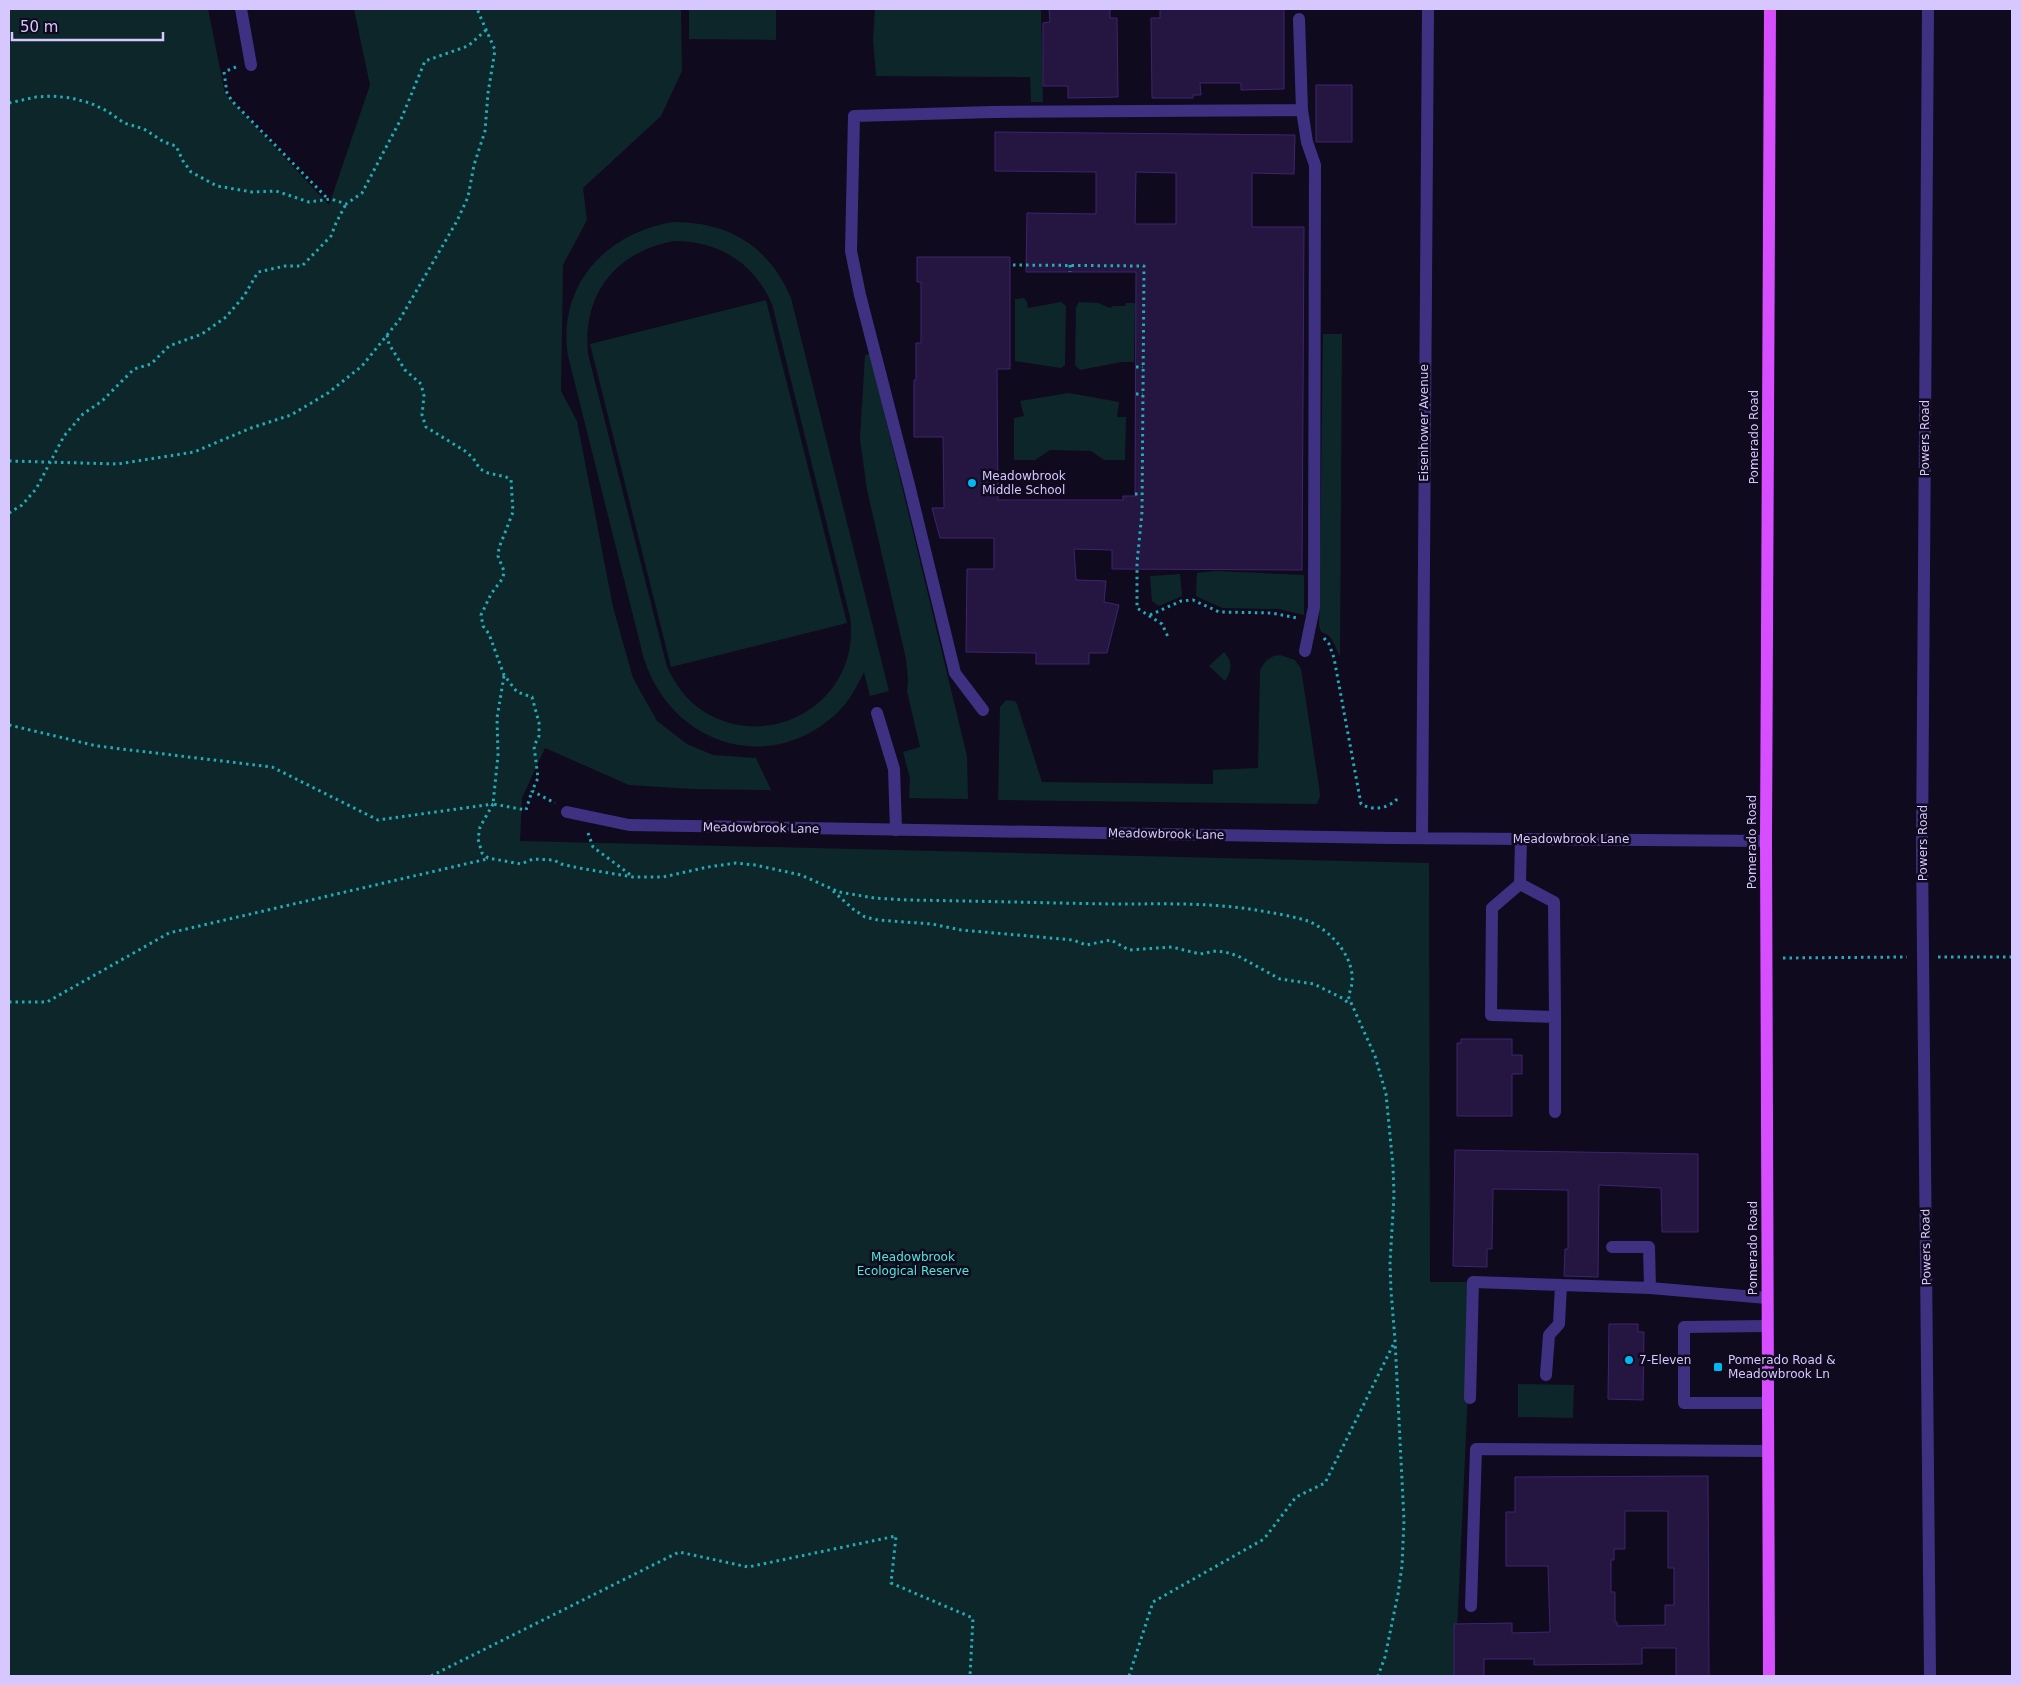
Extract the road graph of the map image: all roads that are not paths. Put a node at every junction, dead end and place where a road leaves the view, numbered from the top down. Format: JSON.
{"nodes":[{"id":1,"x":241,"y":9,"type":"edge"},
{"id":2,"x":1428,"y":9,"type":"edge"},
{"id":3,"x":1770,"y":9,"type":"edge"},
{"id":4,"x":1928,"y":9,"type":"edge"},
{"id":5,"x":1299,"y":19,"type":"dead end"},
{"id":6,"x":251,"y":65,"type":"road end"},
{"id":7,"x":1302,"y":110,"type":"junction"},
{"id":8,"x":1305,"y":651,"type":"dead end"},
{"id":9,"x":983,"y":710,"type":"dead end"},
{"id":10,"x":877,"y":713,"type":"dead end"},
{"id":11,"x":569,"y":812,"type":"road end"},
{"id":12,"x":896,"y":830,"type":"junction"},
{"id":13,"x":1422,"y":838,"type":"junction"},
{"id":14,"x":1521,"y":839,"type":"junction"},
{"id":15,"x":1766,"y":841,"type":"junction"},
{"id":16,"x":1520,"y":884,"type":"junction"},
{"id":17,"x":1556,"y":1017,"type":"junction"},
{"id":18,"x":1555,"y":1112,"type":"dead end"},
{"id":19,"x":1612,"y":1247,"type":"dead end"},
{"id":20,"x":1561,"y":1285,"type":"junction"},
{"id":21,"x":1650,"y":1288,"type":"junction"},
{"id":22,"x":1767,"y":1298,"type":"junction"},
{"id":23,"x":1767,"y":1326,"type":"junction"},
{"id":24,"x":1546,"y":1375,"type":"dead end"},
{"id":25,"x":1470,"y":1398,"type":"dead end"},
{"id":26,"x":1767,"y":1403,"type":"junction"},
{"id":27,"x":1768,"y":1450,"type":"junction"},
{"id":28,"x":1471,"y":1606,"type":"dead end"},
{"id":29,"x":1769,"y":1676,"type":"edge"},
{"id":30,"x":1930,"y":1676,"type":"edge"}],
"edges":[{"from":1,"to":6,"type":"street"},
{"from":2,"to":13,"type":"street","name":"Eisenhower Avenue"},
{"from":3,"to":15,"type":"main road","name":"Pomerado Road"},
{"from":4,"to":30,"type":"street","name":"Powers Road"},
{"from":5,"to":7,"type":"street"},
{"from":7,"to":8,"type":"street"},
{"from":7,"to":9,"type":"street"},
{"from":10,"to":12,"type":"street"},
{"from":11,"to":12,"type":"street","name":"Meadowbrook Lane"},
{"from":12,"to":13,"type":"street","name":"Meadowbrook Lane"},
{"from":13,"to":14,"type":"street","name":"Meadowbrook Lane"},
{"from":14,"to":15,"type":"street","name":"Meadowbrook Lane"},
{"from":14,"to":16,"type":"street"},
{"from":15,"to":22,"type":"main road","name":"Pomerado Road"},
{"from":16,"to":17,"type":"street"},
{"from":16,"to":17,"type":"street"},
{"from":17,"to":18,"type":"street"},
{"from":19,"to":21,"type":"street"},
{"from":20,"to":21,"type":"street"},
{"from":20,"to":24,"type":"street"},
{"from":20,"to":25,"type":"street"},
{"from":21,"to":22,"type":"street"},
{"from":22,"to":23,"type":"main road","name":"Pomerado Road"},
{"from":23,"to":26,"type":"main road","name":"Pomerado Road"},
{"from":23,"to":26,"type":"street"},
{"from":26,"to":27,"type":"main road","name":"Pomerado Road"},
{"from":27,"to":28,"type":"street"},
{"from":27,"to":29,"type":"main road","name":"Pomerado Road"}]}
